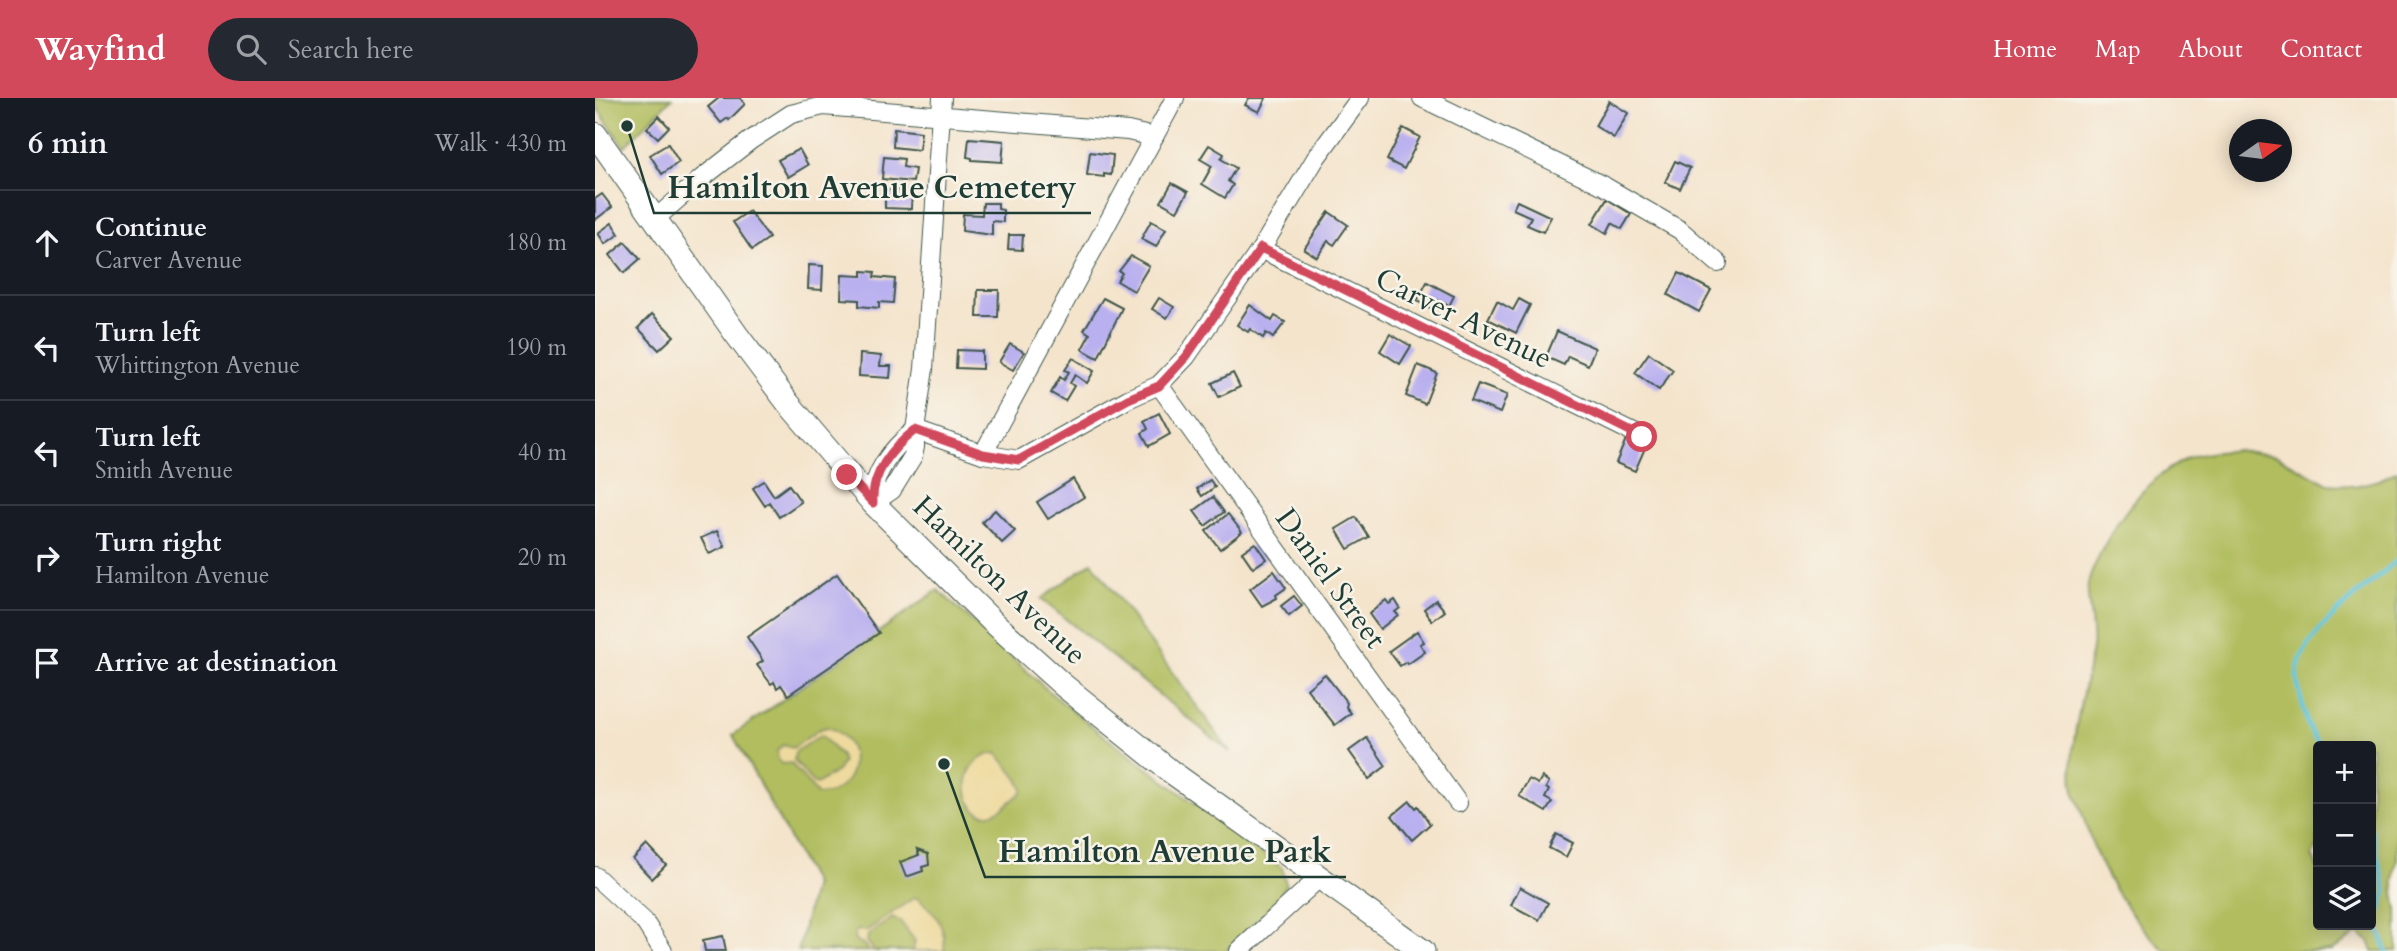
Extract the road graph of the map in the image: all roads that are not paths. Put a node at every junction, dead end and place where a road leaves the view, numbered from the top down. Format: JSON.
{"nodes":[{"id":1,"x":942,"y":98,"type":"edge"},
{"id":2,"x":1175,"y":98,"type":"edge"},
{"id":3,"x":1360,"y":98,"type":"edge"},
{"id":4,"x":1422,"y":98,"type":"edge"},
{"id":5,"x":941,"y":117,"type":"junction"},
{"id":6,"x":595,"y":134,"type":"edge"},
{"id":7,"x":1154,"y":136,"type":"junction"},
{"id":8,"x":655,"y":219,"type":"junction"},
{"id":9,"x":1261,"y":248,"type":"junction"},
{"id":10,"x":1718,"y":263,"type":"dead end"},
{"id":11,"x":1159,"y":386,"type":"junction"},
{"id":12,"x":915,"y":430,"type":"junction"},
{"id":13,"x":1642,"y":437,"type":"dead end"},
{"id":14,"x":983,"y":454,"type":"junction"},
{"id":15,"x":873,"y":503,"type":"junction"},
{"id":16,"x":1458,"y":803,"type":"dead end"},
{"id":17,"x":595,"y":876,"type":"edge"},
{"id":18,"x":1319,"y":878,"type":"junction"},
{"id":19,"x":663,"y":951,"type":"edge"},
{"id":20,"x":1239,"y":951,"type":"edge"},
{"id":21,"x":1423,"y":951,"type":"edge"}],
"edges":[{"from":1,"to":5,"type":"street"},
{"from":2,"to":7,"type":"street"},
{"from":3,"to":9,"type":"street"},
{"from":4,"to":10,"type":"street"},
{"from":5,"to":7,"type":"street"},
{"from":5,"to":8,"type":"street"},
{"from":5,"to":12,"type":"street"},
{"from":6,"to":8,"type":"main road","name":"Hamilton Avenue"},
{"from":7,"to":14,"type":"street"},
{"from":8,"to":15,"type":"main road","name":"Hamilton Avenue"},
{"from":9,"to":11,"type":"street"},
{"from":9,"to":13,"type":"street","name":"Carver Avenue"},
{"from":11,"to":14,"type":"street"},
{"from":11,"to":16,"type":"street","name":"Daniel Street"},
{"from":12,"to":14,"type":"street"},
{"from":12,"to":15,"type":"street"},
{"from":15,"to":18,"type":"main road","name":"Hamilton Avenue"},
{"from":17,"to":19,"type":"street"},
{"from":18,"to":20,"type":"street"},
{"from":18,"to":21,"type":"main road","name":"Hamilton Avenue"}]}
